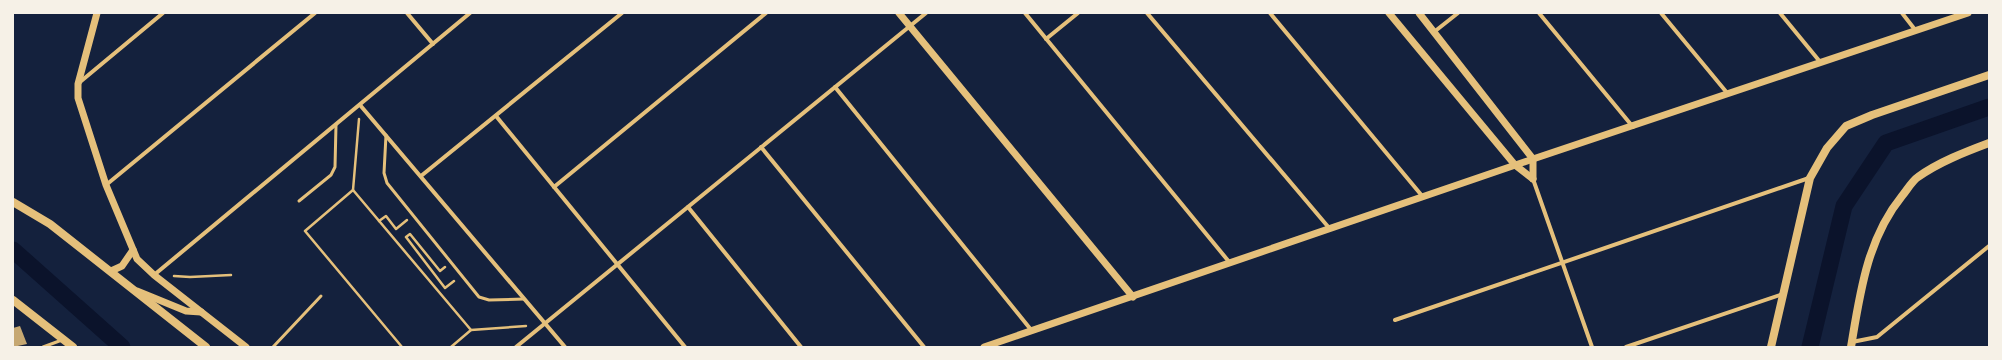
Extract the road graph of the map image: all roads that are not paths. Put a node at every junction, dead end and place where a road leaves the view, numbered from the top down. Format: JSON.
{"nodes":[{"id":1,"x":97,"y":13,"type":"edge"},
{"id":2,"x":163,"y":13,"type":"edge"},
{"id":3,"x":315,"y":13,"type":"edge"},
{"id":4,"x":407,"y":13,"type":"edge"},
{"id":5,"x":470,"y":13,"type":"edge"},
{"id":6,"x":622,"y":13,"type":"edge"},
{"id":7,"x":766,"y":13,"type":"edge"},
{"id":8,"x":899,"y":13,"type":"edge"},
{"id":9,"x":926,"y":13,"type":"edge"},
{"id":10,"x":1025,"y":13,"type":"edge"},
{"id":11,"x":1078,"y":13,"type":"edge"},
{"id":12,"x":1147,"y":13,"type":"edge"},
{"id":13,"x":1270,"y":13,"type":"edge"},
{"id":14,"x":1390,"y":13,"type":"edge"},
{"id":15,"x":1419,"y":13,"type":"edge"},
{"id":16,"x":1458,"y":13,"type":"edge"},
{"id":17,"x":1539,"y":13,"type":"edge"},
{"id":18,"x":1661,"y":13,"type":"edge"},
{"id":19,"x":1780,"y":13,"type":"edge"},
{"id":20,"x":1902,"y":13,"type":"edge"},
{"id":21,"x":1968,"y":13,"type":"edge"},
{"id":22,"x":910,"y":26,"type":"junction"},
{"id":23,"x":1916,"y":31,"type":"junction"},
{"id":24,"x":1434,"y":32,"type":"junction"},
{"id":25,"x":1046,"y":39,"type":"junction"},
{"id":26,"x":433,"y":44,"type":"junction"},
{"id":27,"x":1821,"y":63,"type":"junction"},
{"id":28,"x":1989,"y":75,"type":"edge"},
{"id":29,"x":78,"y":84,"type":"junction"},
{"id":30,"x":835,"y":87,"type":"junction"},
{"id":31,"x":1728,"y":94,"type":"junction"},
{"id":32,"x":360,"y":105,"type":"junction"},
{"id":33,"x":496,"y":116,"type":"junction"},
{"id":34,"x":336,"y":125,"type":"junction"},
{"id":35,"x":1633,"y":126,"type":"junction"},
{"id":36,"x":386,"y":135,"type":"junction"},
{"id":37,"x":1989,"y":142,"type":"edge"},
{"id":38,"x":762,"y":147,"type":"junction"},
{"id":39,"x":1533,"y":159,"type":"junction"},
{"id":40,"x":1514,"y":166,"type":"junction"},
{"id":41,"x":421,"y":176,"type":"junction"},
{"id":42,"x":1810,"y":178,"type":"junction"},
{"id":43,"x":1533,"y":179,"type":"junction"},
{"id":44,"x":106,"y":184,"type":"junction"},
{"id":45,"x":554,"y":187,"type":"junction"},
{"id":46,"x":1424,"y":197,"type":"junction"},
{"id":47,"x":299,"y":201,"type":"dead end"},
{"id":48,"x":13,"y":202,"type":"edge"},
{"id":49,"x":688,"y":207,"type":"junction"},
{"id":50,"x":1330,"y":229,"type":"junction"},
{"id":51,"x":1989,"y":246,"type":"edge"},
{"id":52,"x":133,"y":250,"type":"junction"},
{"id":53,"x":1562,"y":262,"type":"junction"},
{"id":54,"x":1230,"y":263,"type":"junction"},
{"id":55,"x":618,"y":264,"type":"junction"},
{"id":56,"x":110,"y":271,"type":"junction"},
{"id":57,"x":154,"y":275,"type":"junction"},
{"id":58,"x":133,"y":289,"type":"junction"},
{"id":59,"x":1783,"y":294,"type":"junction"},
{"id":60,"x":321,"y":296,"type":"dead end"},
{"id":61,"x":1133,"y":297,"type":"junction"},
{"id":62,"x":525,"y":299,"type":"junction"},
{"id":63,"x":15,"y":304,"type":"edge"},
{"id":64,"x":201,"y":312,"type":"junction"},
{"id":65,"x":1396,"y":320,"type":"dead end"},
{"id":66,"x":546,"y":323,"type":"junction"},
{"id":67,"x":1032,"y":331,"type":"junction"},
{"id":68,"x":64,"y":340,"type":"junction"},
{"id":69,"x":1851,"y":345,"type":"edge"},
{"id":70,"x":43,"y":347,"type":"edge"},
{"id":71,"x":73,"y":347,"type":"edge"},
{"id":72,"x":206,"y":347,"type":"edge"},
{"id":73,"x":246,"y":347,"type":"edge"},
{"id":74,"x":273,"y":347,"type":"edge"},
{"id":75,"x":516,"y":347,"type":"edge"},
{"id":76,"x":565,"y":347,"type":"edge"},
{"id":77,"x":685,"y":347,"type":"edge"},
{"id":78,"x":801,"y":347,"type":"edge"},
{"id":79,"x":924,"y":347,"type":"edge"},
{"id":80,"x":984,"y":347,"type":"edge"},
{"id":81,"x":1592,"y":347,"type":"edge"},
{"id":82,"x":1626,"y":347,"type":"edge"},
{"id":83,"x":1771,"y":347,"type":"edge"}],
"edges":[{"from":1,"to":29,"type":"street"},
{"from":2,"to":29,"type":"street"},
{"from":3,"to":44,"type":"street"},
{"from":4,"to":26,"type":"street"},
{"from":5,"to":26,"type":"street"},
{"from":6,"to":33,"type":"street"},
{"from":7,"to":45,"type":"street"},
{"from":8,"to":22,"type":"street"},
{"from":9,"to":22,"type":"street"},
{"from":10,"to":25,"type":"street"},
{"from":11,"to":25,"type":"street"},
{"from":12,"to":50,"type":"street"},
{"from":13,"to":46,"type":"street"},
{"from":14,"to":40,"type":"street"},
{"from":15,"to":24,"type":"street"},
{"from":16,"to":24,"type":"street"},
{"from":17,"to":35,"type":"street"},
{"from":18,"to":31,"type":"street"},
{"from":19,"to":27,"type":"street"},
{"from":20,"to":23,"type":"street"},
{"from":21,"to":23,"type":"street"},
{"from":22,"to":30,"type":"street"},
{"from":22,"to":61,"type":"street"},
{"from":23,"to":27,"type":"street"},
{"from":24,"to":39,"type":"street"},
{"from":25,"to":54,"type":"street"},
{"from":26,"to":32,"type":"street"},
{"from":27,"to":31,"type":"street"},
{"from":28,"to":42,"type":"main road"},
{"from":29,"to":44,"type":"street"},
{"from":30,"to":38,"type":"street"},
{"from":30,"to":67,"type":"street"},
{"from":31,"to":35,"type":"street"},
{"from":32,"to":34,"type":"street"},
{"from":32,"to":36,"type":"street"},
{"from":33,"to":41,"type":"street"},
{"from":33,"to":45,"type":"street"},
{"from":34,"to":47,"type":"lane"},
{"from":34,"to":57,"type":"street"},
{"from":35,"to":39,"type":"street"},
{"from":36,"to":41,"type":"street"},
{"from":36,"to":62,"type":"lane"},
{"from":37,"to":69,"type":"main road"},
{"from":38,"to":49,"type":"street"},
{"from":38,"to":79,"type":"street"},
{"from":39,"to":40,"type":"street"},
{"from":39,"to":43,"type":"street"},
{"from":40,"to":43,"type":"street"},
{"from":40,"to":46,"type":"street"},
{"from":41,"to":62,"type":"street"},
{"from":42,"to":53,"type":"street"},
{"from":42,"to":59,"type":"main road"},
{"from":43,"to":53,"type":"street"},
{"from":44,"to":52,"type":"street"},
{"from":45,"to":55,"type":"street"},
{"from":46,"to":50,"type":"street"},
{"from":48,"to":56,"type":"main road"},
{"from":49,"to":55,"type":"street"},
{"from":49,"to":78,"type":"street"},
{"from":50,"to":54,"type":"street"},
{"from":51,"to":69,"type":"street"},
{"from":52,"to":56,"type":"street"},
{"from":52,"to":57,"type":"street"},
{"from":53,"to":65,"type":"street"},
{"from":53,"to":81,"type":"street"},
{"from":54,"to":61,"type":"street"},
{"from":55,"to":66,"type":"street"},
{"from":55,"to":77,"type":"street"},
{"from":56,"to":58,"type":"main road"},
{"from":57,"to":64,"type":"street"},
{"from":58,"to":64,"type":"street"},
{"from":58,"to":72,"type":"main road"},
{"from":59,"to":82,"type":"street"},
{"from":59,"to":83,"type":"main road"},
{"from":60,"to":74,"type":"lane"},
{"from":61,"to":67,"type":"street"},
{"from":62,"to":66,"type":"street"},
{"from":63,"to":68,"type":"main road"},
{"from":64,"to":73,"type":"street"},
{"from":66,"to":75,"type":"street"},
{"from":66,"to":76,"type":"street"},
{"from":67,"to":80,"type":"street"},
{"from":68,"to":70,"type":"lane"},
{"from":68,"to":71,"type":"main road"}]}
